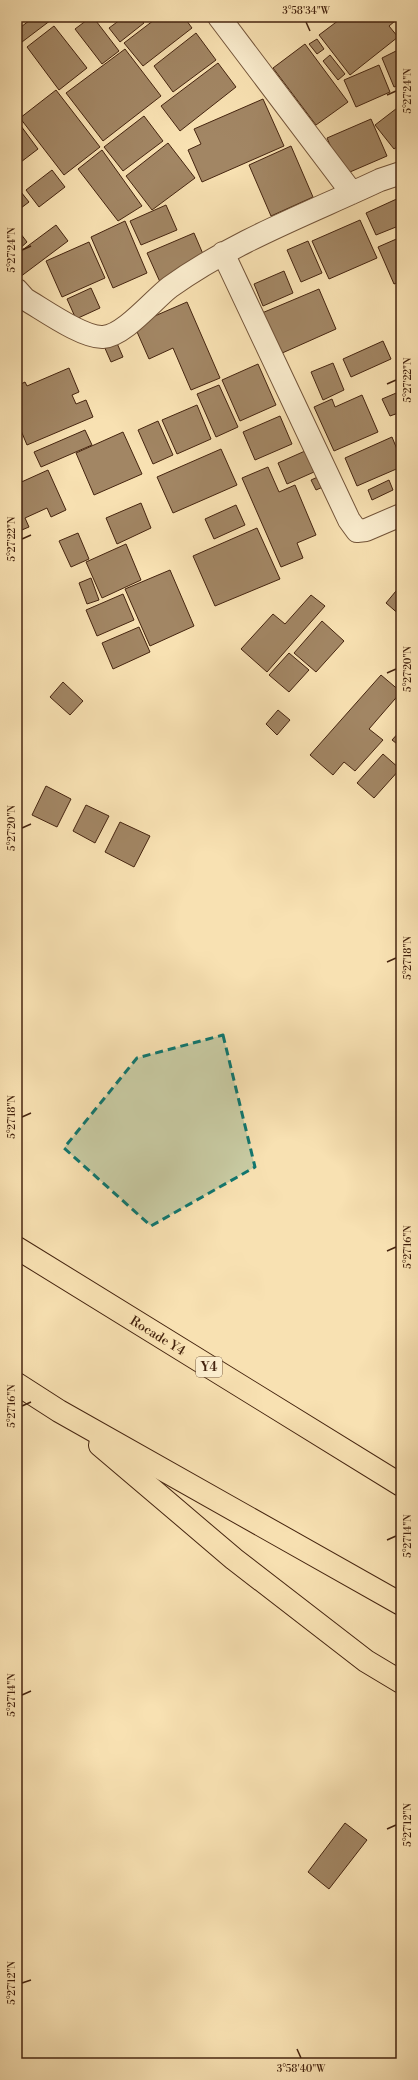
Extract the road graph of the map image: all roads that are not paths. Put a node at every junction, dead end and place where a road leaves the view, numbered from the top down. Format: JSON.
{"nodes":[{"id":1,"x":219,"y":17,"type":"edge"},
{"id":2,"x":401,"y":173,"type":"edge"},
{"id":3,"x":352,"y":193,"type":"junction"},
{"id":4,"x":223,"y":253,"type":"junction"},
{"id":5,"x":17,"y":290,"type":"edge"},
{"id":6,"x":401,"y":515,"type":"edge"},
{"id":7,"x":17,"y":1248,"type":"edge"},
{"id":8,"x":17,"y":1384,"type":"edge"},
{"id":9,"x":59,"y":1411,"type":"junction"},
{"id":10,"x":401,"y":1485,"type":"edge"},
{"id":11,"x":401,"y":1604,"type":"edge"},
{"id":12,"x":401,"y":1682,"type":"edge"}],
"edges":[{"from":1,"to":3,"type":"street"},
{"from":2,"to":3,"type":"street"},
{"from":3,"to":4,"type":"street"},
{"from":4,"to":5,"type":"street"},
{"from":4,"to":6,"type":"street"},
{"from":7,"to":10,"type":"highway","name":"Rocade Y4","number":"Y4"},
{"from":8,"to":9,"type":"highway"},
{"from":9,"to":11,"type":"highway"},
{"from":9,"to":12,"type":"highway"}]}
